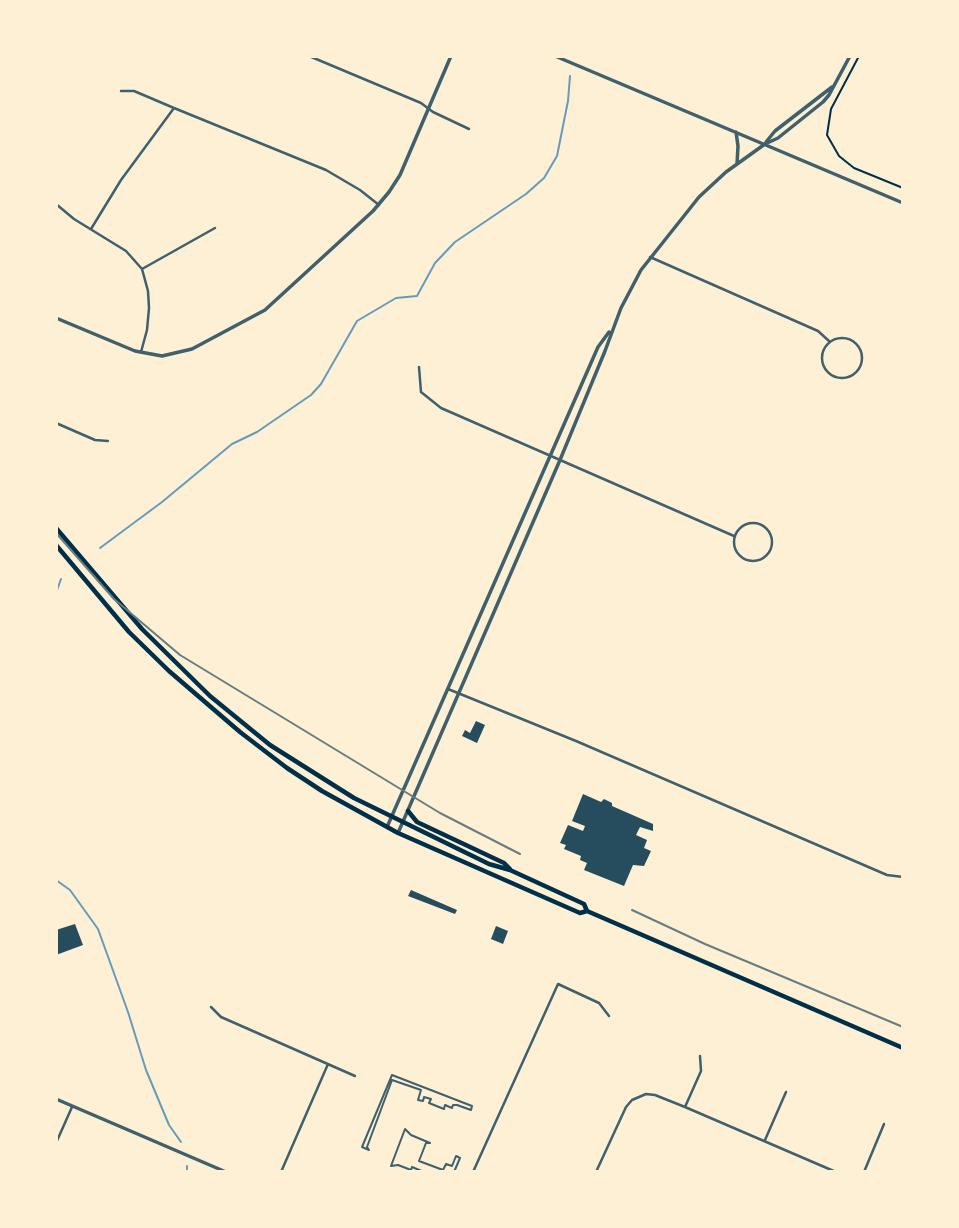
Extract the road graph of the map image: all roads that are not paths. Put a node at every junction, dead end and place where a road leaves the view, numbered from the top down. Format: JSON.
{"nodes":[{"id":1,"x":309,"y":56,"type":"edge"},
{"id":2,"x":451,"y":56,"type":"edge"},
{"id":3,"x":555,"y":56,"type":"edge"},
{"id":4,"x":850,"y":56,"type":"edge"},
{"id":5,"x":833,"y":86,"type":"junction"},
{"id":6,"x":121,"y":91,"type":"dead end"},
{"id":7,"x":429,"y":107,"type":"junction"},
{"id":8,"x":174,"y":108,"type":"junction"},
{"id":9,"x":469,"y":129,"type":"dead end"},
{"id":10,"x":736,"y":132,"type":"junction"},
{"id":11,"x":765,"y":144,"type":"junction"},
{"id":12,"x":737,"y":164,"type":"junction"},
{"id":13,"x":903,"y":203,"type":"edge"},
{"id":14,"x":56,"y":204,"type":"edge"},
{"id":15,"x":379,"y":205,"type":"junction"},
{"id":16,"x":215,"y":228,"type":"dead end"},
{"id":17,"x":91,"y":229,"type":"junction"},
{"id":18,"x":650,"y":257,"type":"junction"},
{"id":19,"x":142,"y":269,"type":"junction"},
{"id":20,"x":56,"y":318,"type":"edge"},
{"id":21,"x":612,"y":327,"type":"junction"},
{"id":22,"x":829,"y":341,"type":"junction"},
{"id":23,"x":141,"y":353,"type":"junction"},
{"id":24,"x":419,"y":368,"type":"dead end"},
{"id":25,"x":56,"y":423,"type":"edge"},
{"id":26,"x":108,"y":441,"type":"dead end"},
{"id":27,"x":550,"y":455,"type":"junction"},
{"id":28,"x":560,"y":460,"type":"junction"},
{"id":29,"x":56,"y":527,"type":"edge"},
{"id":30,"x":734,"y":536,"type":"junction"},
{"id":31,"x":56,"y":545,"type":"edge"},
{"id":32,"x":449,"y":689,"type":"junction"},
{"id":33,"x":460,"y":692,"type":"junction"},
{"id":34,"x":408,"y":811,"type":"junction"},
{"id":35,"x":391,"y":817,"type":"junction"},
{"id":36,"x":403,"y":822,"type":"junction"},
{"id":37,"x":387,"y":827,"type":"junction"},
{"id":38,"x":398,"y":833,"type":"junction"},
{"id":39,"x":510,"y":870,"type":"junction"},
{"id":40,"x":903,"y":877,"type":"edge"},
{"id":41,"x":587,"y":911,"type":"junction"},
{"id":42,"x":211,"y":1007,"type":"dead end"},
{"id":43,"x":609,"y":1016,"type":"dead end"},
{"id":44,"x":903,"y":1048,"type":"edge"},
{"id":45,"x":700,"y":1056,"type":"dead end"},
{"id":46,"x":328,"y":1064,"type":"junction"},
{"id":47,"x":392,"y":1075,"type":"joint"},
{"id":48,"x":355,"y":1076,"type":"dead end"},
{"id":49,"x":786,"y":1092,"type":"dead end"},
{"id":50,"x":56,"y":1098,"type":"edge"},
{"id":51,"x":72,"y":1106,"type":"junction"},
{"id":52,"x":685,"y":1107,"type":"junction"},
{"id":53,"x":884,"y":1124,"type":"dead end"},
{"id":54,"x":765,"y":1141,"type":"junction"},
{"id":55,"x":56,"y":1143,"type":"edge"},
{"id":56,"x":226,"y":1172,"type":"edge"},
{"id":57,"x":281,"y":1172,"type":"edge"},
{"id":58,"x":424,"y":1172,"type":"edge"},
{"id":59,"x":454,"y":1172,"type":"edge"},
{"id":60,"x":474,"y":1172,"type":"edge"},
{"id":61,"x":596,"y":1172,"type":"edge"},
{"id":62,"x":836,"y":1172,"type":"edge"},
{"id":63,"x":864,"y":1172,"type":"edge"}],
"edges":[{"from":1,"to":7,"type":"street"},
{"from":2,"to":7,"type":"street"},
{"from":3,"to":10,"type":"street"},
{"from":4,"to":5,"type":"street"},
{"from":5,"to":11,"type":"street"},
{"from":5,"to":11,"type":"street"},
{"from":6,"to":8,"type":"street"},
{"from":7,"to":9,"type":"street"},
{"from":7,"to":15,"type":"street"},
{"from":8,"to":15,"type":"street"},
{"from":8,"to":17,"type":"street"},
{"from":10,"to":11,"type":"street"},
{"from":10,"to":12,"type":"street"},
{"from":11,"to":12,"type":"street"},
{"from":11,"to":13,"type":"street"},
{"from":12,"to":18,"type":"street"},
{"from":14,"to":17,"type":"street"},
{"from":15,"to":23,"type":"street"},
{"from":16,"to":19,"type":"street"},
{"from":17,"to":19,"type":"street"},
{"from":18,"to":21,"type":"street"},
{"from":18,"to":22,"type":"street"},
{"from":19,"to":23,"type":"street"},
{"from":20,"to":23,"type":"street"},
{"from":21,"to":27,"type":"street"},
{"from":21,"to":28,"type":"street"},
{"from":22,"to":22,"type":"street"},
{"from":24,"to":27,"type":"street"},
{"from":25,"to":26,"type":"street"},
{"from":27,"to":28,"type":"street"},
{"from":27,"to":32,"type":"street"},
{"from":28,"to":30,"type":"street"},
{"from":28,"to":33,"type":"street"},
{"from":29,"to":35,"type":"main road"},
{"from":30,"to":30,"type":"street"},
{"from":31,"to":37,"type":"main road"},
{"from":32,"to":33,"type":"street"},
{"from":32,"to":35,"type":"street"},
{"from":33,"to":34,"type":"street"},
{"from":33,"to":40,"type":"street"},
{"from":34,"to":36,"type":"street"},
{"from":34,"to":39,"type":"main road"},
{"from":35,"to":36,"type":"main road"},
{"from":35,"to":37,"type":"street"},
{"from":36,"to":38,"type":"street"},
{"from":36,"to":39,"type":"main road"},
{"from":37,"to":38,"type":"main road"},
{"from":38,"to":41,"type":"main road"},
{"from":39,"to":41,"type":"main road"},
{"from":41,"to":44,"type":"main road"},
{"from":42,"to":46,"type":"street"},
{"from":43,"to":60,"type":"street"},
{"from":45,"to":52,"type":"street"},
{"from":46,"to":48,"type":"street"},
{"from":46,"to":57,"type":"street"},
{"from":47,"to":47,"type":"street"},
{"from":49,"to":54,"type":"street"},
{"from":50,"to":51,"type":"street"},
{"from":51,"to":55,"type":"street"},
{"from":51,"to":56,"type":"street"},
{"from":52,"to":54,"type":"street"},
{"from":52,"to":61,"type":"street"},
{"from":53,"to":63,"type":"street"},
{"from":54,"to":62,"type":"street"},
{"from":58,"to":59,"type":"street"}]}
